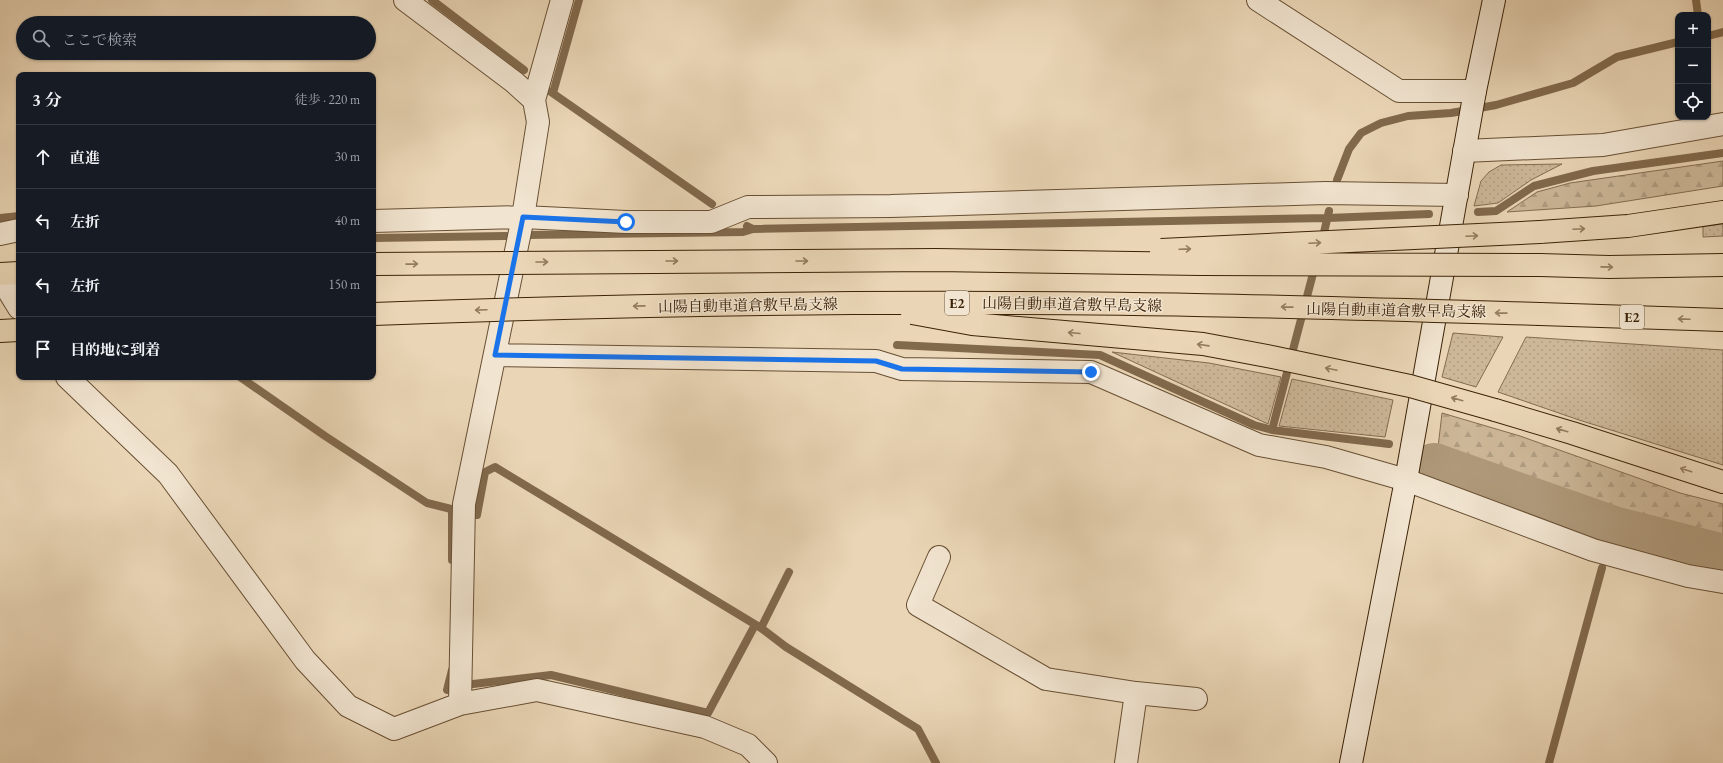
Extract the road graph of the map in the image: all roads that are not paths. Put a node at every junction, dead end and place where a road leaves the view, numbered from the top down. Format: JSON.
{"nodes":[{"id":1,"x":405,"y":0,"type":"edge"},
{"id":2,"x":562,"y":0,"type":"edge"},
{"id":3,"x":1258,"y":0,"type":"edge"},
{"id":4,"x":1494,"y":0,"type":"edge"},
{"id":5,"x":1475,"y":91,"type":"junction"},
{"id":6,"x":534,"y":100,"type":"junction"},
{"id":7,"x":1723,"y":124,"type":"edge"},
{"id":8,"x":1464,"y":150,"type":"junction"},
{"id":9,"x":1457,"y":194,"type":"junction"},
{"id":10,"x":1723,"y":212,"type":"edge"},
{"id":11,"x":523,"y":217,"type":"junction"},
{"id":12,"x":376,"y":221,"type":"edge"},
{"id":13,"x":16,"y":231,"type":"edge"},
{"id":14,"x":0,"y":234,"type":"edge"},
{"id":15,"x":936,"y":260,"type":"junction"},
{"id":16,"x":376,"y":264,"type":"edge"},
{"id":17,"x":1723,"y":265,"type":"edge"},
{"id":18,"x":16,"y":273,"type":"edge"},
{"id":19,"x":0,"y":275,"type":"edge"},
{"id":20,"x":16,"y":303,"type":"edge"},
{"id":21,"x":862,"y":303,"type":"junction"},
{"id":22,"x":376,"y":314,"type":"edge"},
{"id":23,"x":1723,"y":320,"type":"edge"},
{"id":24,"x":16,"y":330,"type":"edge"},
{"id":25,"x":0,"y":331,"type":"edge"},
{"id":26,"x":495,"y":355,"type":"junction"},
{"id":27,"x":70,"y":380,"type":"edge"},
{"id":28,"x":1406,"y":480,"type":"junction"},
{"id":29,"x":1723,"y":482,"type":"edge"},
{"id":30,"x":939,"y":557,"type":"dead end"},
{"id":31,"x":1723,"y":582,"type":"edge"},
{"id":32,"x":1136,"y":693,"type":"junction"},
{"id":33,"x":1196,"y":699,"type":"dead end"},
{"id":34,"x":460,"y":704,"type":"junction"},
{"id":35,"x":766,"y":763,"type":"edge"},
{"id":36,"x":1126,"y":763,"type":"edge"},
{"id":37,"x":1351,"y":763,"type":"edge"}],
"edges":[{"from":1,"to":6,"type":"street"},
{"from":2,"to":6,"type":"street"},
{"from":3,"to":5,"type":"street"},
{"from":4,"to":5,"type":"street"},
{"from":5,"to":8,"type":"street"},
{"from":6,"to":11,"type":"street"},
{"from":7,"to":8,"type":"street"},
{"from":8,"to":9,"type":"street"},
{"from":9,"to":11,"type":"street"},
{"from":9,"to":28,"type":"street"},
{"from":15,"to":10,"type":"highway","one_way":true,"bridge":true},
{"from":11,"to":12,"type":"street"},
{"from":11,"to":26,"type":"street"},
{"from":13,"to":14,"type":"street"},
{"from":16,"to":15,"type":"highway","one_way":true,"bridge":true},
{"from":15,"to":17,"type":"highway","one_way":true,"bridge":true},
{"from":18,"to":19,"type":"highway"},
{"from":19,"to":20,"type":"street"},
{"from":21,"to":22,"type":"highway","name":"山陽自動車道倉敷早島支線","number":"E2","one_way":true,"bridge":true},
{"from":23,"to":21,"type":"highway","name":"山陽自動車道倉敷早島支線","number":"E2","one_way":true,"bridge":true},
{"from":29,"to":21,"type":"highway","one_way":true,"bridge":true},
{"from":24,"to":25,"type":"highway"},
{"from":26,"to":28,"type":"street"},
{"from":26,"to":34,"type":"street"},
{"from":27,"to":34,"type":"street"},
{"from":28,"to":31,"type":"street"},
{"from":28,"to":37,"type":"street"},
{"from":30,"to":32,"type":"street"},
{"from":32,"to":33,"type":"street"},
{"from":32,"to":36,"type":"street"},
{"from":34,"to":35,"type":"street"}]}
